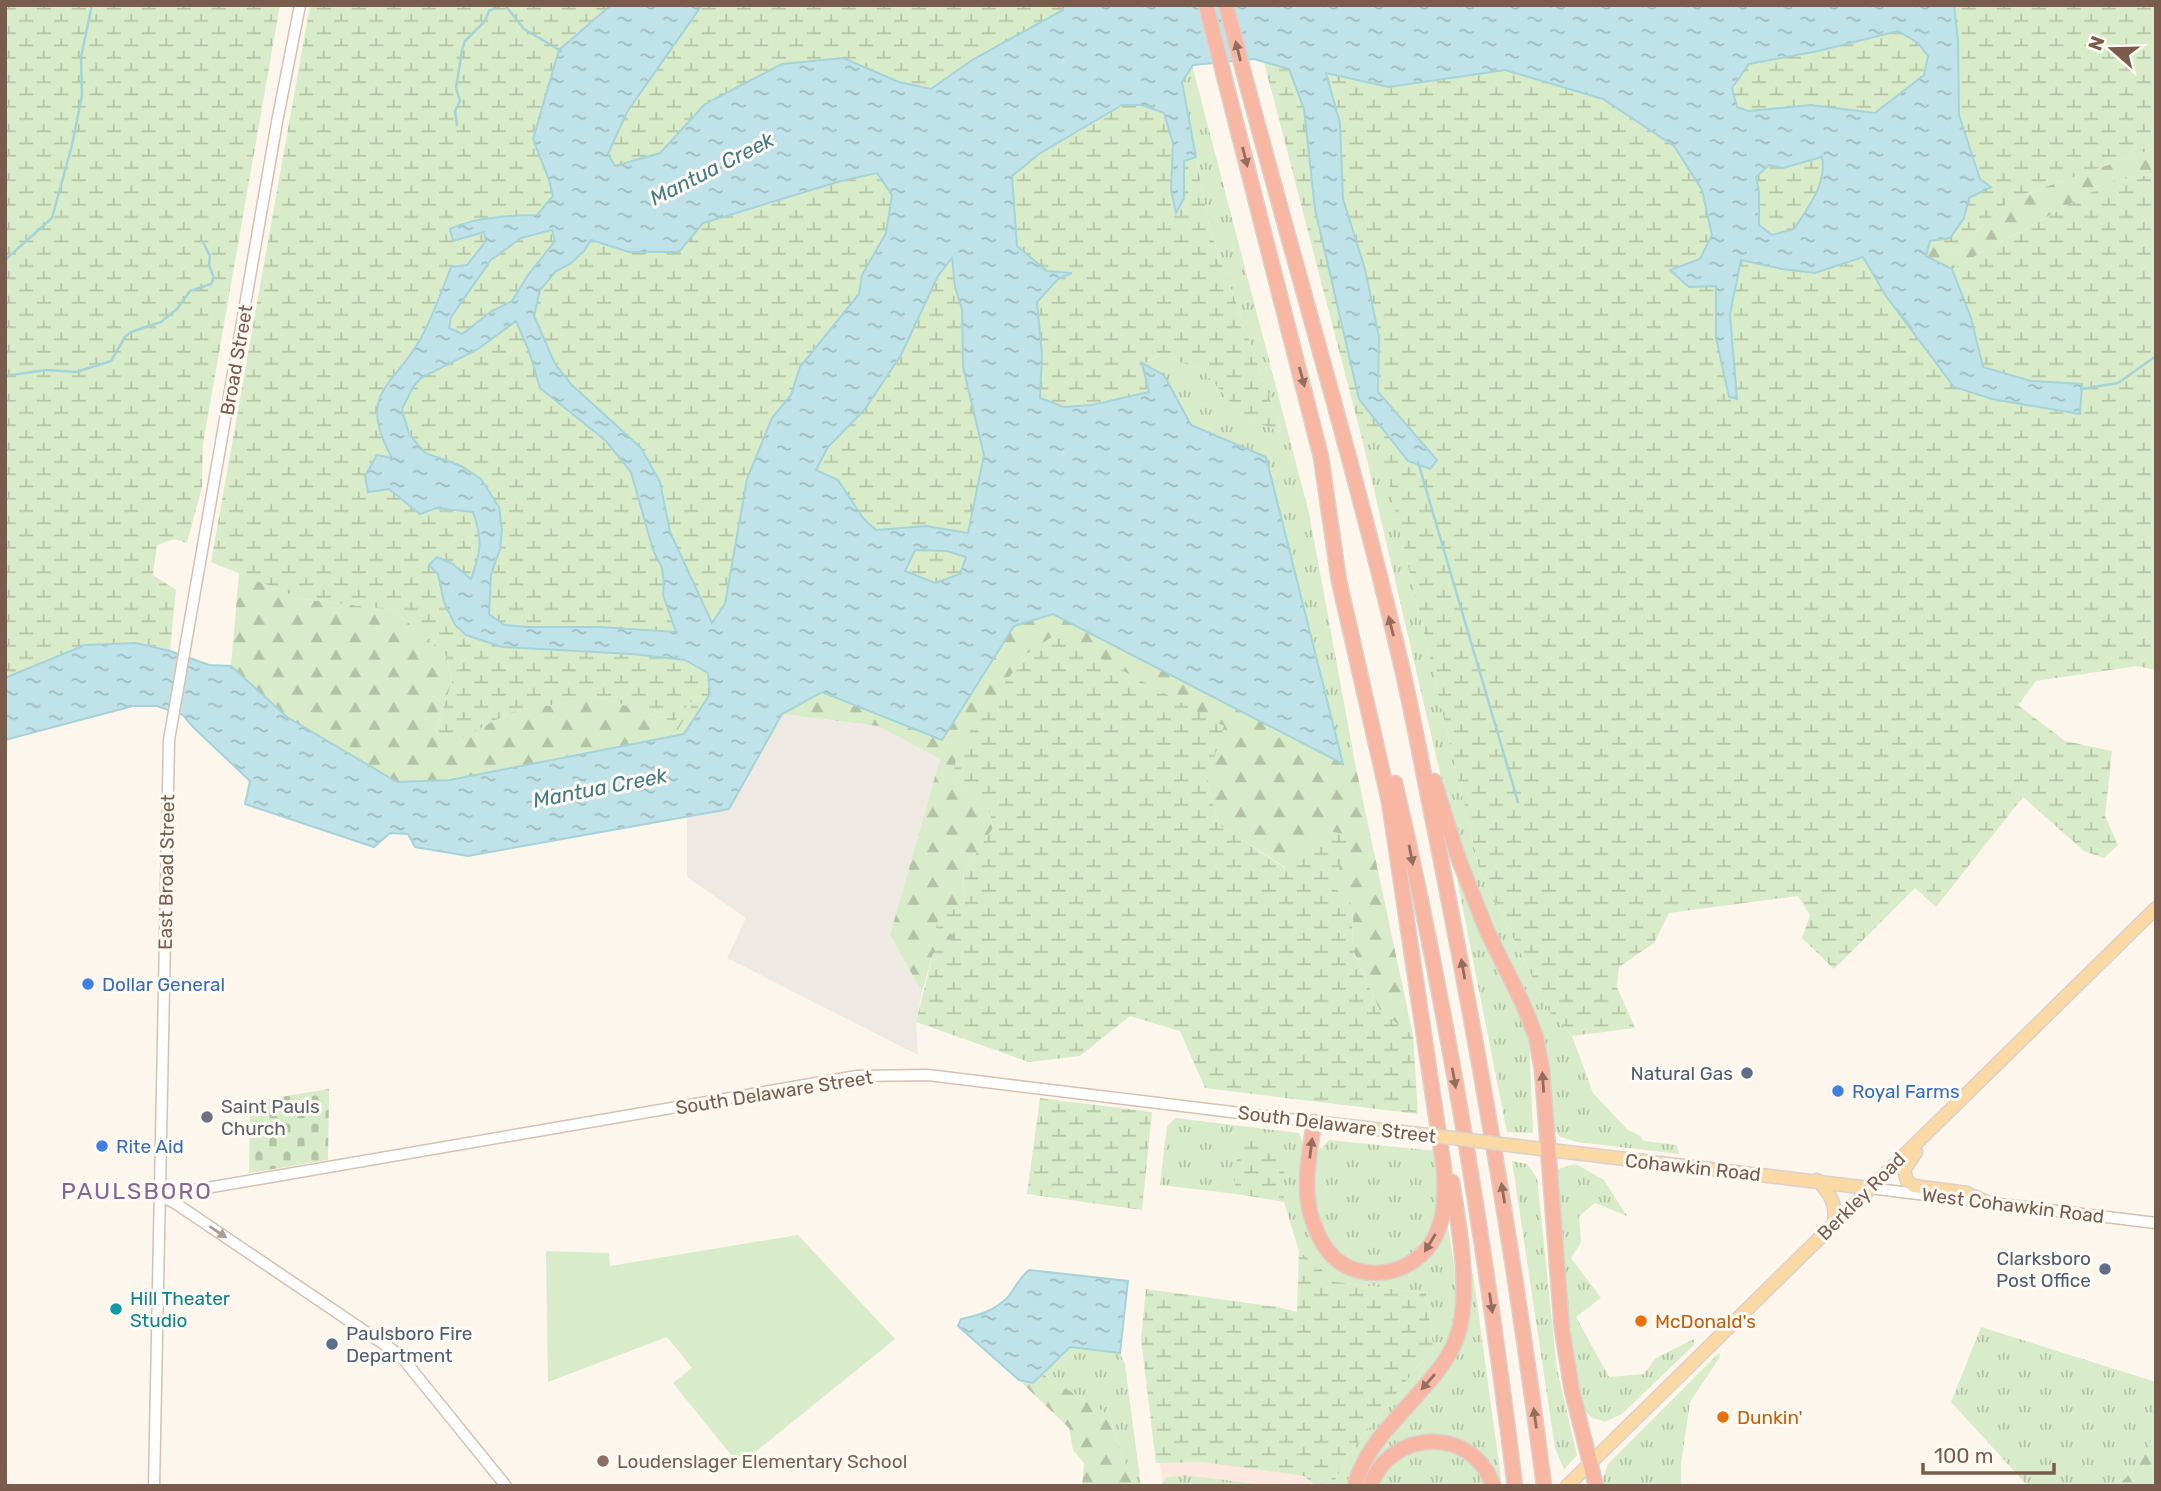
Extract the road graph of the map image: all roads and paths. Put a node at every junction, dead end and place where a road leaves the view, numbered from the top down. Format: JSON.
{"nodes":[{"id":1,"x":300,"y":5,"type":"edge"},
{"id":2,"x":1206,"y":5,"type":"edge"},
{"id":3,"x":1226,"y":5,"type":"edge"},
{"id":4,"x":1329,"y":502,"type":"junction"},
{"id":5,"x":1402,"y":669,"type":"junction"},
{"id":6,"x":173,"y":716,"type":"joint"},
{"id":7,"x":2156,"y":908,"type":"edge"},
{"id":8,"x":1424,"y":1033,"type":"junction"},
{"id":9,"x":1952,"y":1107,"type":"junction"},
{"id":10,"x":1314,"y":1122,"type":"junction"},
{"id":11,"x":1517,"y":1146,"type":"joint"},
{"id":12,"x":1548,"y":1150,"type":"junction"},
{"id":13,"x":1816,"y":1180,"type":"junction"},
{"id":14,"x":1870,"y":1188,"type":"junction"},
{"id":15,"x":160,"y":1196,"type":"junction"},
{"id":16,"x":1985,"y":1201,"type":"junction"},
{"id":17,"x":1835,"y":1223,"type":"junction"},
{"id":18,"x":2156,"y":1223,"type":"edge"},
{"id":19,"x":1590,"y":1462,"type":"junction"},
{"id":20,"x":1570,"y":1483,"type":"edge"},
{"id":21,"x":154,"y":1486,"type":"edge"},
{"id":22,"x":506,"y":1486,"type":"edge"},
{"id":23,"x":1355,"y":1486,"type":"edge"},
{"id":24,"x":1370,"y":1486,"type":"edge"},
{"id":25,"x":1493,"y":1486,"type":"edge"},
{"id":26,"x":1515,"y":1486,"type":"edge"},
{"id":27,"x":1544,"y":1486,"type":"edge"},
{"id":28,"x":1596,"y":1486,"type":"edge"}],
"edges":[{"from":1,"to":6,"type":"main road","name":"Broad Street"},
{"from":2,"to":4,"type":"highway","one_way":true},
{"from":5,"to":3,"type":"highway","one_way":true},
{"from":4,"to":8,"type":"highway"},
{"from":4,"to":26,"type":"highway","one_way":true},
{"from":12,"to":5,"type":"highway","one_way":true},
{"from":27,"to":5,"type":"highway","one_way":true},
{"from":6,"to":15,"type":"main road","name":"East Broad Street"},
{"from":7,"to":9,"type":"main road","name":"Berkley Road"},
{"from":8,"to":10,"type":"highway","one_way":true},
{"from":8,"to":23,"type":"highway","one_way":true},
{"from":9,"to":14,"type":"main road","name":"Berkley Road"},
{"from":9,"to":16,"type":"main road"},
{"from":10,"to":11,"type":"main road","name":"South Delaware Street","bridge":true},
{"from":10,"to":15,"type":"main road","name":"South Delaware Street"},
{"from":11,"to":12,"type":"main road","name":"Cohawkin Road"},
{"from":12,"to":13,"type":"main road","name":"Cohawkin Road"},
{"from":12,"to":19,"type":"highway"},
{"from":13,"to":14,"type":"main road","name":"Cohawkin Road"},
{"from":13,"to":17,"type":"main road"},
{"from":14,"to":16,"type":"main road","name":"West Cohawkin Road"},
{"from":14,"to":17,"type":"main road","name":"Berkley Road"},
{"from":15,"to":21,"type":"main road","name":"East Broad Street"},
{"from":15,"to":22,"type":"main road","one_way":true},
{"from":16,"to":18,"type":"main road","name":"West Cohawkin Road"},
{"from":17,"to":19,"type":"main road","name":"Berkley Road"},
{"from":19,"to":20,"type":"main road","name":"Berkley Road"},
{"from":19,"to":28,"type":"highway"},
{"from":24,"to":25,"type":"highway"}]}
